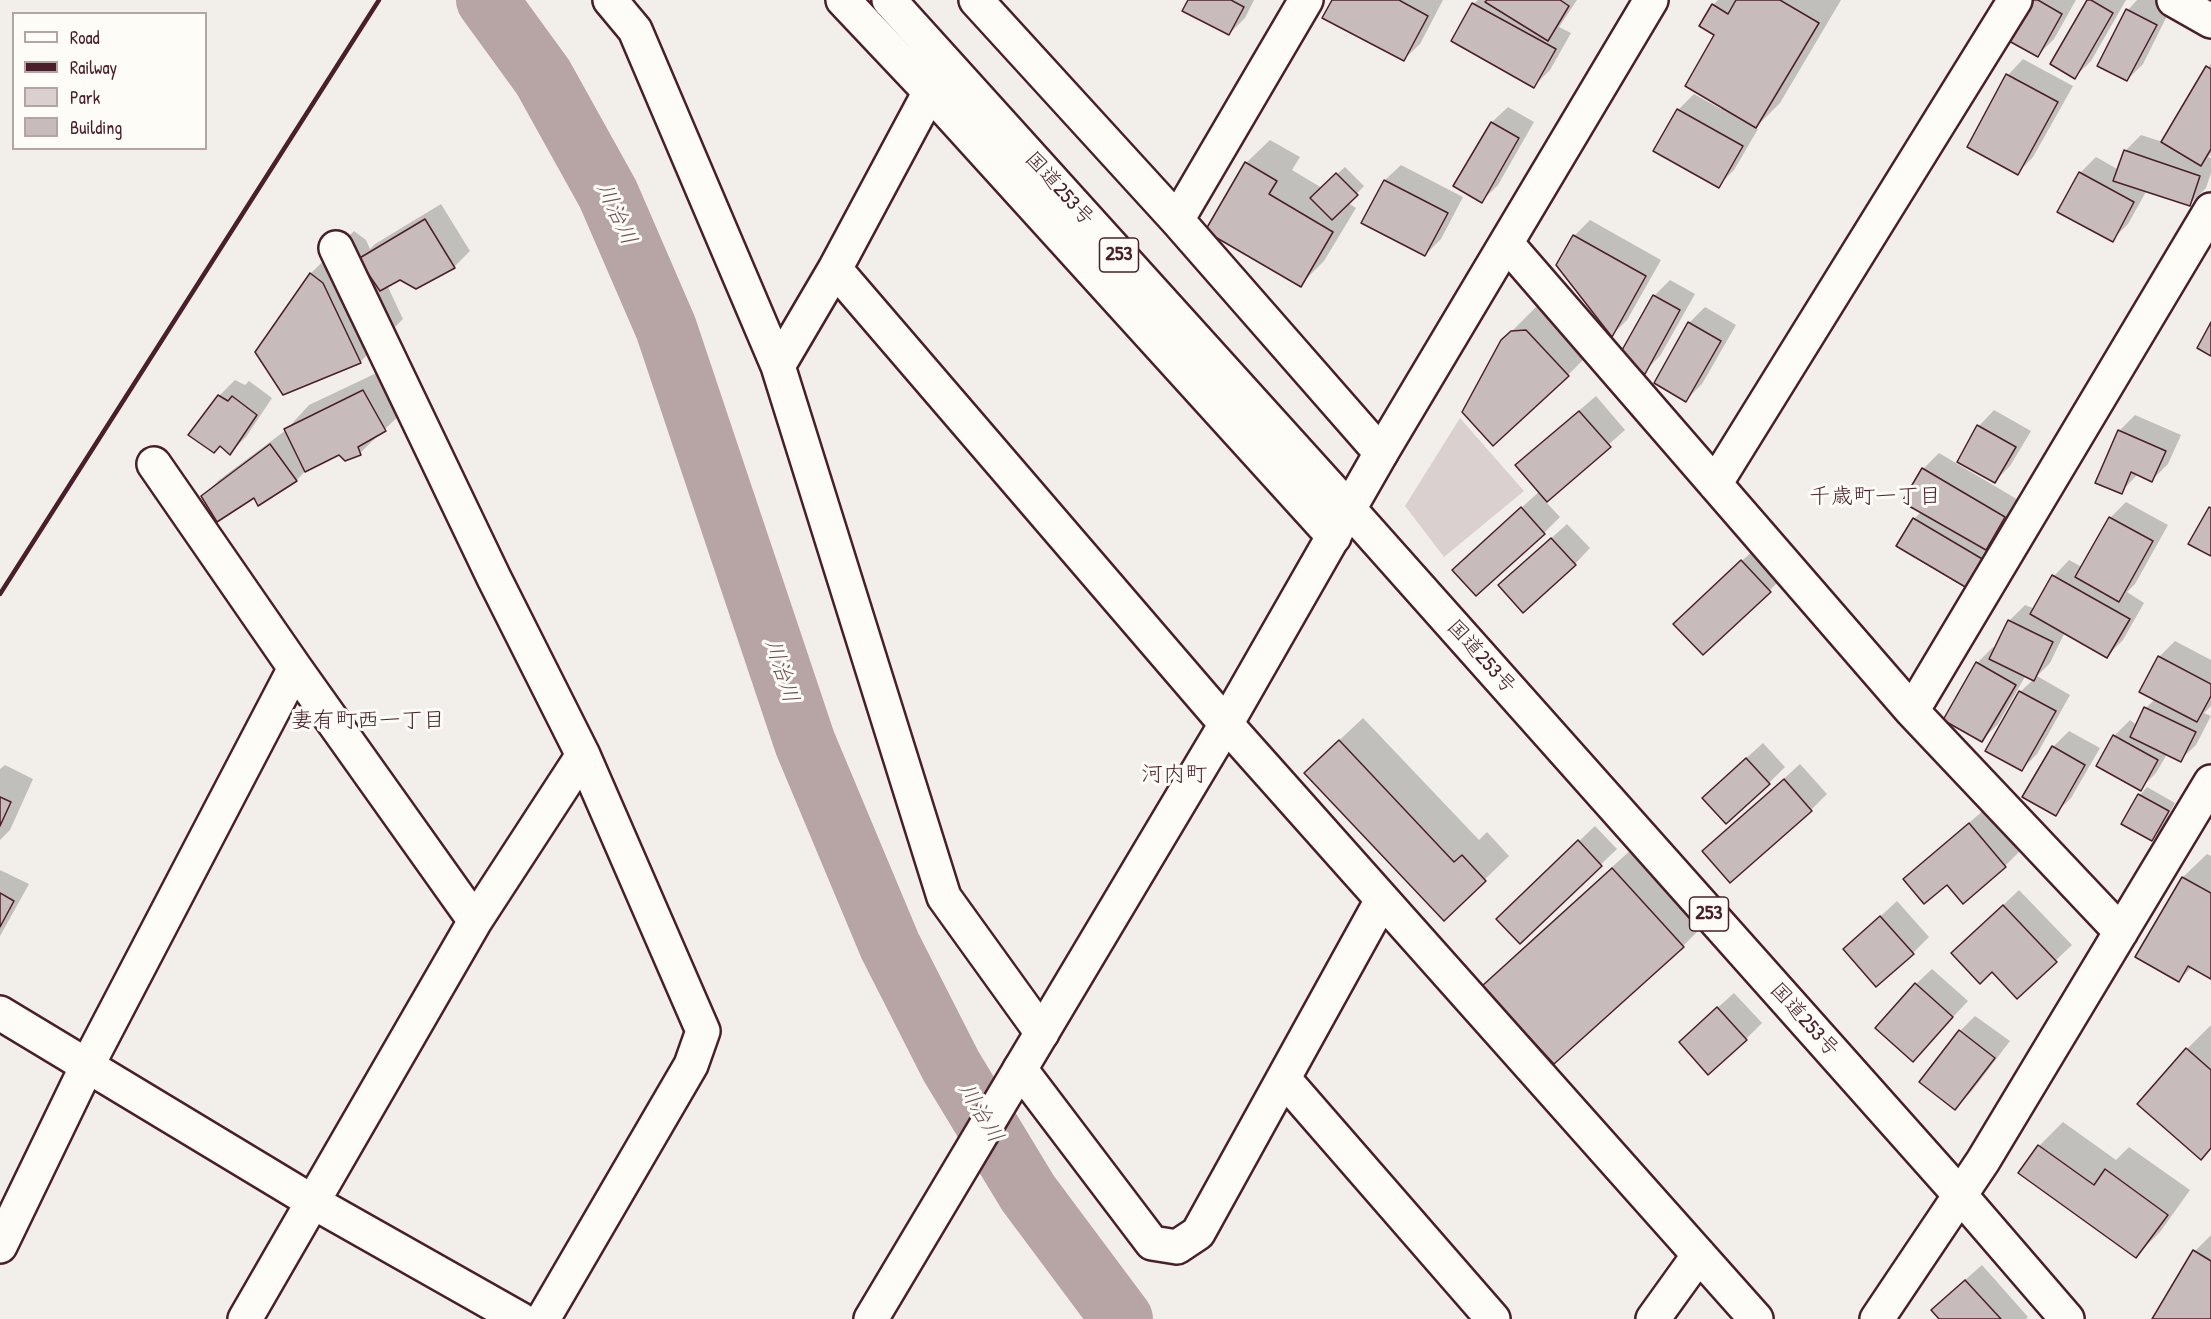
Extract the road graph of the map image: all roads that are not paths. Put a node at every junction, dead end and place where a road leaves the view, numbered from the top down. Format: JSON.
{"nodes":[{"id":1,"x":610,"y":0,"type":"edge"},
{"id":2,"x":843,"y":0,"type":"edge"},
{"id":3,"x":889,"y":0,"type":"edge"},
{"id":4,"x":1306,"y":0,"type":"edge"},
{"id":5,"x":1651,"y":0,"type":"edge"},
{"id":6,"x":2015,"y":0,"type":"edge"},
{"id":7,"x":2174,"y":0,"type":"edge"},
{"id":8,"x":985,"y":4,"type":"edge"},
{"id":9,"x":2211,"y":21,"type":"edge"},
{"id":10,"x":946,"y":64,"type":"junction"},
{"id":11,"x":929,"y":91,"type":"junction"},
{"id":12,"x":2211,"y":210,"type":"edge"},
{"id":13,"x":1176,"y":220,"type":"junction"},
{"id":14,"x":1507,"y":244,"type":"junction"},
{"id":15,"x":336,"y":248,"type":"dead end"},
{"id":16,"x":835,"y":269,"type":"junction"},
{"id":17,"x":778,"y":366,"type":"junction"},
{"id":18,"x":1381,"y":453,"type":"junction"},
{"id":19,"x":154,"y":464,"type":"dead end"},
{"id":20,"x":1715,"y":484,"type":"junction"},
{"id":21,"x":1342,"y":524,"type":"junction"},
{"id":22,"x":295,"y":668,"type":"junction"},
{"id":23,"x":1912,"y":711,"type":"junction"},
{"id":24,"x":1226,"y":724,"type":"junction"},
{"id":25,"x":583,"y":755,"type":"junction"},
{"id":26,"x":2211,"y":782,"type":"edge"},
{"id":27,"x":1382,"y":900,"type":"junction"},
{"id":28,"x":475,"y":921,"type":"junction"},
{"id":29,"x":2121,"y":932,"type":"junction"},
{"id":30,"x":0,"y":1013,"type":"edge"},
{"id":31,"x":1042,"y":1033,"type":"junction"},
{"id":32,"x":88,"y":1064,"type":"junction"},
{"id":33,"x":1016,"y":1075,"type":"junction"},
{"id":34,"x":1284,"y":1079,"type":"junction"},
{"id":35,"x":1960,"y":1195,"type":"junction"},
{"id":36,"x":313,"y":1202,"type":"junction"},
{"id":37,"x":0,"y":1246,"type":"edge"},
{"id":38,"x":1699,"y":1255,"type":"junction"},
{"id":39,"x":245,"y":1319,"type":"edge"},
{"id":40,"x":520,"y":1319,"type":"edge"},
{"id":41,"x":543,"y":1319,"type":"edge"},
{"id":42,"x":871,"y":1319,"type":"edge"},
{"id":43,"x":1493,"y":1319,"type":"edge"},
{"id":44,"x":1653,"y":1319,"type":"edge"},
{"id":45,"x":1756,"y":1319,"type":"edge"},
{"id":46,"x":1877,"y":1319,"type":"edge"},
{"id":47,"x":2067,"y":1319,"type":"edge"}],
"edges":[{"from":1,"to":17,"type":"main road"},
{"from":2,"to":11,"type":"main road"},
{"from":3,"to":10,"type":"main road","name":"国道253号","number":"253"},
{"from":4,"to":13,"type":"main road"},
{"from":5,"to":14,"type":"main road"},
{"from":6,"to":20,"type":"main road"},
{"from":7,"to":9,"type":"main road"},
{"from":8,"to":13,"type":"main road"},
{"from":10,"to":11,"type":"main road"},
{"from":10,"to":21,"type":"main road","name":"国道253号","number":"253"},
{"from":11,"to":16,"type":"main road"},
{"from":11,"to":21,"type":"main road"},
{"from":12,"to":23,"type":"main road"},
{"from":13,"to":18,"type":"main road"},
{"from":14,"to":18,"type":"main road"},
{"from":14,"to":20,"type":"main road"},
{"from":15,"to":25,"type":"main road"},
{"from":16,"to":17,"type":"main road"},
{"from":16,"to":24,"type":"main road"},
{"from":17,"to":31,"type":"main road"},
{"from":18,"to":21,"type":"main road"},
{"from":19,"to":22,"type":"main road"},
{"from":20,"to":23,"type":"main road"},
{"from":21,"to":24,"type":"main road"},
{"from":21,"to":35,"type":"main road","name":"国道253号","number":"253"},
{"from":22,"to":28,"type":"main road"},
{"from":22,"to":32,"type":"main road"},
{"from":23,"to":29,"type":"main road"},
{"from":24,"to":27,"type":"main road"},
{"from":24,"to":31,"type":"main road"},
{"from":25,"to":28,"type":"main road"},
{"from":25,"to":41,"type":"main road"},
{"from":26,"to":29,"type":"main road"},
{"from":27,"to":34,"type":"main road"},
{"from":27,"to":38,"type":"main road"},
{"from":28,"to":36,"type":"main road"},
{"from":29,"to":35,"type":"main road"},
{"from":30,"to":32,"type":"main road"},
{"from":31,"to":33,"type":"main road"},
{"from":32,"to":36,"type":"main road"},
{"from":32,"to":37,"type":"main road"},
{"from":33,"to":34,"type":"main road"},
{"from":33,"to":42,"type":"main road"},
{"from":34,"to":43,"type":"main road"},
{"from":35,"to":46,"type":"main road"},
{"from":35,"to":47,"type":"main road","name":"国道253号","number":"253"},
{"from":36,"to":39,"type":"main road"},
{"from":36,"to":40,"type":"main road"},
{"from":38,"to":44,"type":"main road"},
{"from":38,"to":45,"type":"main road"}]}
